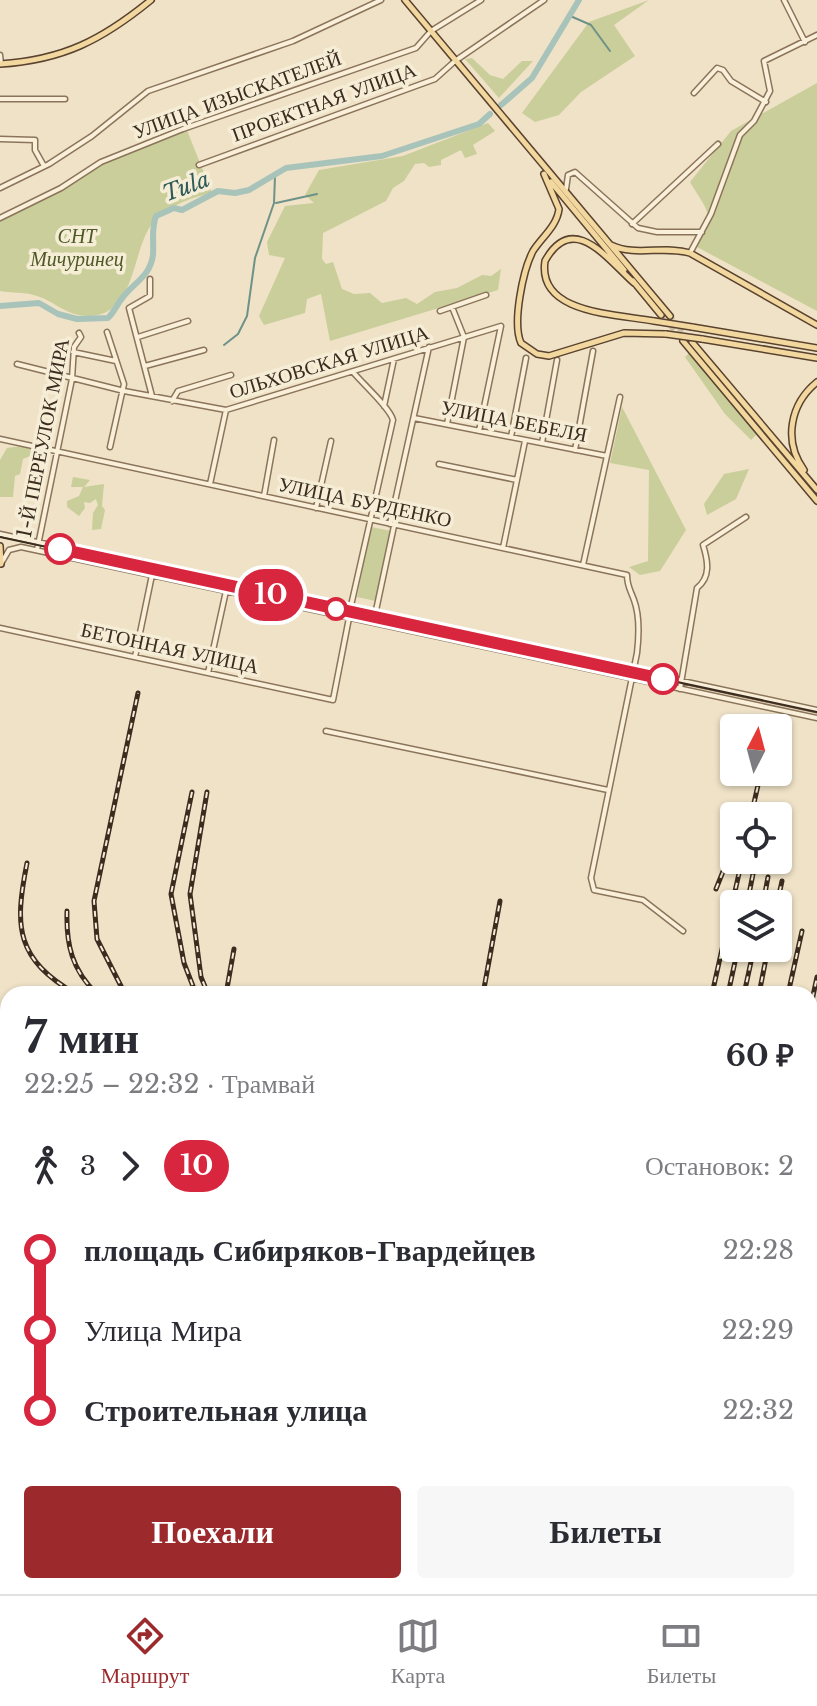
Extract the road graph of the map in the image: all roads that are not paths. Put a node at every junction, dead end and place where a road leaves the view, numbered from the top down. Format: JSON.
{"nodes":[{"id":1,"x":151,"y":0,"type":"edge"},
{"id":2,"x":381,"y":0,"type":"edge"},
{"id":3,"x":405,"y":0,"type":"edge"},
{"id":4,"x":481,"y":0,"type":"edge"},
{"id":5,"x":544,"y":0,"type":"edge"},
{"id":6,"x":784,"y":0,"type":"edge"},
{"id":7,"x":431,"y":31,"type":"junction"},
{"id":8,"x":817,"y":35,"type":"edge"},
{"id":9,"x":805,"y":42,"type":"junction"},
{"id":10,"x":0,"y":55,"type":"edge"},
{"id":11,"x":455,"y":61,"type":"junction"},
{"id":12,"x":0,"y":64,"type":"edge"},
{"id":13,"x":694,"y":93,"type":"dead end"},
{"id":14,"x":0,"y":99,"type":"edge"},
{"id":15,"x":65,"y":99,"type":"dead end"},
{"id":16,"x":766,"y":102,"type":"junction"},
{"id":17,"x":0,"y":139,"type":"edge"},
{"id":18,"x":718,"y":144,"type":"dead end"},
{"id":19,"x":533,"y":155,"type":"junction"},
{"id":20,"x":199,"y":165,"type":"dead end"},
{"id":21,"x":44,"y":166,"type":"junction"},
{"id":22,"x":544,"y":174,"type":"junction"},
{"id":23,"x":0,"y":188,"type":"edge"},
{"id":24,"x":566,"y":189,"type":"junction"},
{"id":25,"x":0,"y":218,"type":"edge"},
{"id":26,"x":632,"y":224,"type":"junction"},
{"id":27,"x":702,"y":232,"type":"junction"},
{"id":28,"x":608,"y":242,"type":"junction"},
{"id":29,"x":690,"y":253,"type":"junction"},
{"id":30,"x":150,"y":279,"type":"dead end"},
{"id":31,"x":634,"y":283,"type":"junction"},
{"id":32,"x":486,"y":295,"type":"dead end"},
{"id":33,"x":452,"y":307,"type":"junction"},
{"id":34,"x":440,"y":311,"type":"dead end"},
{"id":35,"x":661,"y":315,"type":"tunnel mouth"},
{"id":36,"x":670,"y":316,"type":"tunnel mouth"},
{"id":37,"x":188,"y":321,"type":"dead end"},
{"id":38,"x":817,"y":325,"type":"edge"},
{"id":39,"x":107,"y":332,"type":"dead end"},
{"id":40,"x":79,"y":333,"type":"dead end"},
{"id":41,"x":138,"y":337,"type":"junction"},
{"id":42,"x":464,"y":337,"type":"junction"},
{"id":43,"x":683,"y":341,"type":"tunnel mouth"},
{"id":44,"x":692,"y":342,"type":"tunnel mouth"},
{"id":45,"x":429,"y":347,"type":"junction"},
{"id":46,"x":817,"y":348,"type":"edge"},
{"id":47,"x":204,"y":350,"type":"dead end"},
{"id":48,"x":593,"y":351,"type":"dead end"},
{"id":49,"x":73,"y":352,"type":"junction"},
{"id":50,"x":526,"y":358,"type":"dead end"},
{"id":51,"x":817,"y":358,"type":"edge"},
{"id":52,"x":394,"y":359,"type":"junction"},
{"id":53,"x":557,"y":360,"type":"dead end"},
{"id":54,"x":116,"y":361,"type":"junction"},
{"id":55,"x":17,"y":364,"type":"dead end"},
{"id":56,"x":145,"y":366,"type":"junction"},
{"id":57,"x":353,"y":372,"type":"junction"},
{"id":58,"x":231,"y":375,"type":"dead end"},
{"id":59,"x":72,"y":379,"type":"junction"},
{"id":60,"x":817,"y":382,"type":"edge"},
{"id":61,"x":124,"y":391,"type":"junction"},
{"id":62,"x":152,"y":396,"type":"junction"},
{"id":63,"x":620,"y":397,"type":"dead end"},
{"id":64,"x":172,"y":401,"type":"junction"},
{"id":65,"x":384,"y":406,"type":"junction"},
{"id":66,"x":226,"y":410,"type":"junction"},
{"id":67,"x":414,"y":418,"type":"junction"},
{"id":68,"x":447,"y":424,"type":"junction"},
{"id":69,"x":479,"y":431,"type":"junction"},
{"id":70,"x":511,"y":437,"type":"junction"},
{"id":71,"x":0,"y":439,"type":"edge"},
{"id":72,"x":274,"y":440,"type":"dead end"},
{"id":73,"x":525,"y":440,"type":"junction"},
{"id":74,"x":331,"y":441,"type":"dead end"},
{"id":75,"x":542,"y":443,"type":"junction"},
{"id":76,"x":110,"y":447,"type":"dead end"},
{"id":77,"x":575,"y":450,"type":"junction"},
{"id":78,"x":57,"y":452,"type":"junction"},
{"id":79,"x":607,"y":456,"type":"junction"},
{"id":80,"x":439,"y":464,"type":"dead end"},
{"id":81,"x":517,"y":480,"type":"junction"},
{"id":82,"x":210,"y":484,"type":"junction"},
{"id":83,"x":816,"y":489,"type":"edge"},
{"id":84,"x":264,"y":496,"type":"junction"},
{"id":85,"x":817,"y":501,"type":"edge"},
{"id":86,"x":316,"y":508,"type":"junction"},
{"id":87,"x":746,"y":517,"type":"dead end"},
{"id":88,"x":369,"y":519,"type":"junction"},
{"id":89,"x":392,"y":525,"type":"junction"},
{"id":90,"x":0,"y":534,"type":"edge"},
{"id":91,"x":38,"y":542,"type":"junction"},
{"id":92,"x":0,"y":546,"type":"edge"},
{"id":93,"x":503,"y":548,"type":"junction"},
{"id":94,"x":37,"y":550,"type":"junction"},
{"id":95,"x":0,"y":565,"type":"edge"},
{"id":96,"x":583,"y":565,"type":"junction"},
{"id":97,"x":152,"y":575,"type":"junction"},
{"id":98,"x":226,"y":591,"type":"junction"},
{"id":99,"x":350,"y":609,"type":"junction"},
{"id":100,"x":375,"y":615,"type":"junction"},
{"id":101,"x":349,"y":617,"type":"junction"},
{"id":102,"x":0,"y":628,"type":"edge"},
{"id":103,"x":135,"y":657,"type":"junction"},
{"id":104,"x":633,"y":670,"type":"junction"},
{"id":105,"x":208,"y":673,"type":"junction"},
{"id":106,"x":632,"y":678,"type":"junction"},
{"id":107,"x":682,"y":681,"type":"junction"},
{"id":108,"x":680,"y":689,"type":"junction"},
{"id":109,"x":817,"y":710,"type":"edge"},
{"id":110,"x":817,"y":718,"type":"edge"},
{"id":111,"x":326,"y":731,"type":"dead end"},
{"id":112,"x":608,"y":790,"type":"junction"},
{"id":113,"x":683,"y":931,"type":"dead end"}],
"edges":[{"from":1,"to":12,"type":"main road"},
{"from":2,"to":21,"type":"street"},
{"from":3,"to":7,"type":"main road"},
{"from":4,"to":7,"type":"street","name":"УЛИЦА ИЗЫСКАТЕЛЕЙ"},
{"from":5,"to":11,"type":"street","name":"ПРОЕКТНАЯ УЛИЦА"},
{"from":6,"to":9,"type":"street"},
{"from":7,"to":11,"type":"main road"},
{"from":7,"to":25,"type":"street","name":"УЛИЦА ИЗЫСКАТЕЛЕЙ"},
{"from":8,"to":9,"type":"street"},
{"from":9,"to":16,"type":"street"},
{"from":10,"to":12,"type":"street"},
{"from":11,"to":19,"type":"main road"},
{"from":11,"to":20,"type":"street","name":"ПРОЕКТНАЯ УЛИЦА"},
{"from":13,"to":16,"type":"street"},
{"from":14,"to":15,"type":"street"},
{"from":16,"to":27,"type":"street"},
{"from":17,"to":21,"type":"street"},
{"from":18,"to":26,"type":"street"},
{"from":19,"to":22,"type":"main road"},
{"from":19,"to":24,"type":"main road"},
{"from":21,"to":23,"type":"street"},
{"from":22,"to":31,"type":"main road"},
{"from":22,"to":51,"type":"main road","bridge":true},
{"from":24,"to":26,"type":"street"},
{"from":24,"to":28,"type":"main road"},
{"from":26,"to":27,"type":"street"},
{"from":27,"to":29,"type":"street"},
{"from":28,"to":29,"type":"main road"},
{"from":28,"to":36,"type":"main road"},
{"from":29,"to":38,"type":"main road"},
{"from":30,"to":41,"type":"street"},
{"from":31,"to":35,"type":"main road"},
{"from":31,"to":46,"type":"main road","bridge":true},
{"from":32,"to":33,"type":"street"},
{"from":33,"to":34,"type":"street"},
{"from":33,"to":42,"type":"street"},
{"from":37,"to":41,"type":"street"},
{"from":39,"to":54,"type":"street"},
{"from":40,"to":49,"type":"street","name":"1-Й ПЕРЕУЛОК МИРА"},
{"from":41,"to":56,"type":"street"},
{"from":42,"to":45,"type":"street","name":"ОЛЬХОВСКАЯ УЛИЦА"},
{"from":42,"to":68,"type":"street"},
{"from":42,"to":69,"type":"street","name":"ОЛЬХОВСКАЯ УЛИЦА"},
{"from":43,"to":85,"type":"main road"},
{"from":44,"to":83,"type":"main road"},
{"from":45,"to":52,"type":"street","name":"ОЛЬХОВСКАЯ УЛИЦА"},
{"from":45,"to":67,"type":"street"},
{"from":47,"to":56,"type":"street"},
{"from":48,"to":77,"type":"street"},
{"from":49,"to":54,"type":"street"},
{"from":49,"to":59,"type":"street","name":"1-Й ПЕРЕУЛОК МИРА"},
{"from":50,"to":70,"type":"street"},
{"from":52,"to":57,"type":"street","name":"ОЛЬХОВСКАЯ УЛИЦА"},
{"from":52,"to":65,"type":"street"},
{"from":53,"to":75,"type":"street"},
{"from":54,"to":61,"type":"street"},
{"from":55,"to":59,"type":"street","name":"ОЛЬХОВСКАЯ УЛИЦА"},
{"from":56,"to":62,"type":"street"},
{"from":57,"to":65,"type":"street"},
{"from":57,"to":66,"type":"street","name":"ОЛЬХОВСКАЯ УЛИЦА"},
{"from":58,"to":64,"type":"street"},
{"from":59,"to":61,"type":"street","name":"ОЛЬХОВСКАЯ УЛИЦА"},
{"from":59,"to":78,"type":"street","name":"1-Й ПЕРЕУЛОК МИРА"},
{"from":60,"to":83,"type":"main road"},
{"from":61,"to":62,"type":"street","name":"ОЛЬХОВСКАЯ УЛИЦА"},
{"from":61,"to":76,"type":"street"},
{"from":62,"to":64,"type":"street","name":"ОЛЬХОВСКАЯ УЛИЦА"},
{"from":63,"to":79,"type":"street"},
{"from":64,"to":66,"type":"street","name":"ОЛЬХОВСКАЯ УЛИЦА"},
{"from":65,"to":88,"type":"street"},
{"from":66,"to":82,"type":"street"},
{"from":67,"to":68,"type":"street","name":"УЛИЦА БЕБЕЛЯ"},
{"from":67,"to":89,"type":"street"},
{"from":68,"to":69,"type":"street","name":"УЛИЦА БЕБЕЛЯ"},
{"from":69,"to":70,"type":"street","name":"УЛИЦА БЕБЕЛЯ"},
{"from":70,"to":73,"type":"street","name":"УЛИЦА БЕБЕЛЯ"},
{"from":71,"to":78,"type":"street","name":"УЛИЦА БУРДЕНКО"},
{"from":72,"to":84,"type":"street"},
{"from":73,"to":75,"type":"street","name":"УЛИЦА БЕБЕЛЯ"},
{"from":73,"to":81,"type":"street"},
{"from":74,"to":86,"type":"street"},
{"from":75,"to":77,"type":"street","name":"УЛИЦА БЕБЕЛЯ"},
{"from":77,"to":79,"type":"street","name":"УЛИЦА БЕБЕЛЯ"},
{"from":78,"to":82,"type":"street","name":"УЛИЦА БУРДЕНКО"},
{"from":78,"to":91,"type":"street","name":"1-Й ПЕРЕУЛОК МИРА"},
{"from":79,"to":96,"type":"street"},
{"from":80,"to":81,"type":"street"},
{"from":81,"to":93,"type":"street"},
{"from":82,"to":84,"type":"street","name":"УЛИЦА БУРДЕНКО"},
{"from":84,"to":86,"type":"street","name":"УЛИЦА БУРДЕНКО"},
{"from":86,"to":88,"type":"street","name":"УЛИЦА БУРДЕНКО"},
{"from":87,"to":107,"type":"street"},
{"from":88,"to":89,"type":"street","name":"УЛИЦА БУРДЕНКО"},
{"from":88,"to":99,"type":"street"},
{"from":89,"to":93,"type":"street","name":"УЛИЦА БУРДЕНКО"},
{"from":89,"to":100,"type":"street"},
{"from":90,"to":91,"type":"street"},
{"from":91,"to":94,"type":"street","name":"1-Й ПЕРЕУЛОК МИРА"},
{"from":91,"to":99,"type":"street"},
{"from":92,"to":95,"type":"main road"},
{"from":93,"to":96,"type":"street","name":"УЛИЦА БУРДЕНКО"},
{"from":94,"to":95,"type":"street"},
{"from":94,"to":97,"type":"street"},
{"from":96,"to":104,"type":"street","name":"УЛИЦА БУРДЕНКО"},
{"from":97,"to":98,"type":"street"},
{"from":97,"to":103,"type":"street"},
{"from":98,"to":101,"type":"street"},
{"from":98,"to":105,"type":"street"},
{"from":99,"to":100,"type":"street"},
{"from":99,"to":101,"type":"street"},
{"from":100,"to":104,"type":"street"},
{"from":101,"to":105,"type":"street","name":"БЕТОННАЯ УЛИЦА"},
{"from":101,"to":106,"type":"street"},
{"from":102,"to":103,"type":"street","name":"БЕТОННАЯ УЛИЦА"},
{"from":103,"to":105,"type":"street","name":"БЕТОННАЯ УЛИЦА"},
{"from":104,"to":106,"type":"street"},
{"from":104,"to":107,"type":"street"},
{"from":106,"to":108,"type":"street"},
{"from":106,"to":112,"type":"street"},
{"from":107,"to":108,"type":"street"},
{"from":107,"to":109,"type":"street"},
{"from":108,"to":110,"type":"street"},
{"from":111,"to":112,"type":"street"},
{"from":112,"to":113,"type":"street"}]}
